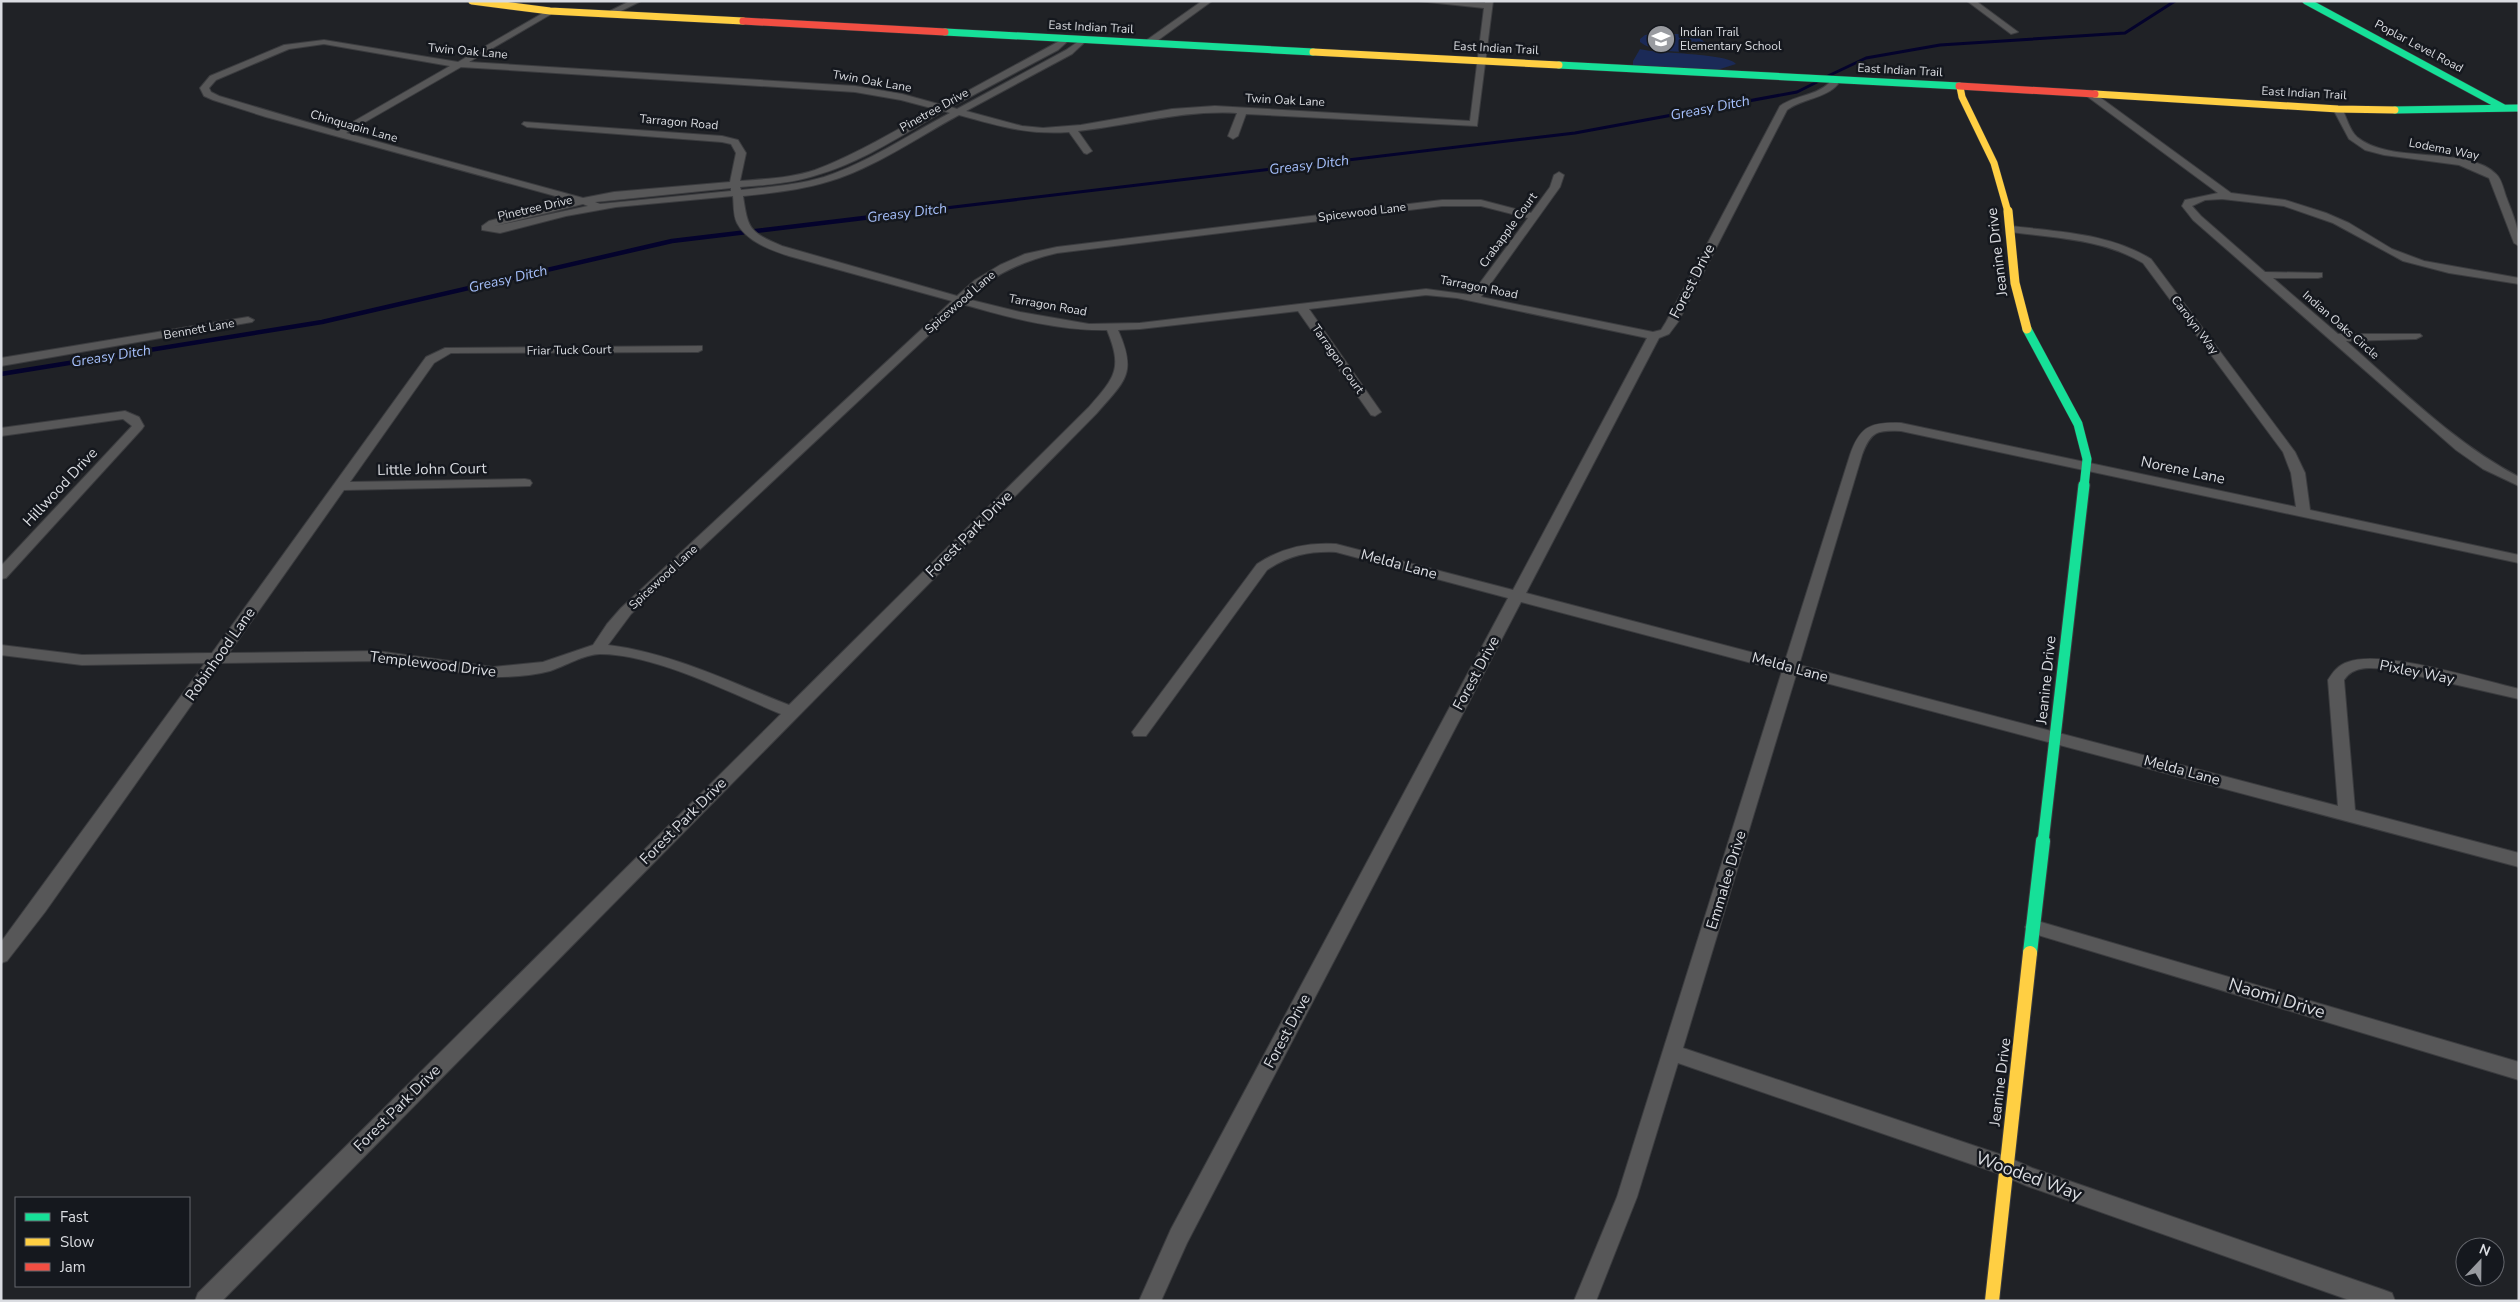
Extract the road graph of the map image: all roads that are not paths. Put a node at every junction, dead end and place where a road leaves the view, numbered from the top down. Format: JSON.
{"nodes":[{"id":1,"x":472,"y":1,"type":"edge"},
{"id":2,"x":637,"y":1,"type":"edge"},
{"id":3,"x":1208,"y":1,"type":"edge"},
{"id":4,"x":1422,"y":1,"type":"edge"},
{"id":5,"x":1971,"y":1,"type":"edge"},
{"id":6,"x":2306,"y":1,"type":"edge"},
{"id":7,"x":2325,"y":1,"type":"edge"},
{"id":8,"x":1488,"y":4,"type":"edge"},
{"id":9,"x":550,"y":11,"type":"junction"},
{"id":10,"x":608,"y":14,"type":"junction"},
{"id":11,"x":2014,"y":32,"type":"dead end"},
{"id":12,"x":1065,"y":40,"type":"junction"},
{"id":13,"x":1082,"y":41,"type":"junction"},
{"id":14,"x":1147,"y":44,"type":"junction"},
{"id":15,"x":293,"y":46,"type":"joint"},
{"id":16,"x":1481,"y":61,"type":"junction"},
{"id":17,"x":460,"y":64,"type":"junction"},
{"id":18,"x":1833,"y":80,"type":"junction"},
{"id":19,"x":1960,"y":87,"type":"junction"},
{"id":20,"x":2091,"y":95,"type":"junction"},
{"id":21,"x":2519,"y":103,"type":"edge"},
{"id":22,"x":945,"y":108,"type":"junction"},
{"id":23,"x":2519,"y":108,"type":"edge"},
{"id":24,"x":2338,"y":109,"type":"junction"},
{"id":25,"x":2505,"y":109,"type":"junction"},
{"id":26,"x":1243,"y":110,"type":"junction"},
{"id":27,"x":960,"y":112,"type":"junction"},
{"id":28,"x":2519,"y":116,"type":"edge"},
{"id":29,"x":527,"y":124,"type":"dead end"},
{"id":30,"x":1072,"y":129,"type":"junction"},
{"id":31,"x":337,"y":134,"type":"junction"},
{"id":32,"x":1233,"y":136,"type":"dead end"},
{"id":33,"x":1087,"y":151,"type":"dead end"},
{"id":34,"x":1559,"y":175,"type":"dead end"},
{"id":35,"x":736,"y":190,"type":"junction"},
{"id":36,"x":2227,"y":195,"type":"junction"},
{"id":37,"x":584,"y":201,"type":"junction"},
{"id":38,"x":599,"y":207,"type":"junction"},
{"id":39,"x":1533,"y":216,"type":"junction"},
{"id":40,"x":2011,"y":229,"type":"junction"},
{"id":41,"x":2519,"y":243,"type":"edge"},
{"id":42,"x":2262,"y":275,"type":"junction"},
{"id":43,"x":2318,"y":275,"type":"dead end"},
{"id":44,"x":2519,"y":281,"type":"edge"},
{"id":45,"x":1474,"y":298,"type":"junction"},
{"id":46,"x":960,"y":300,"type":"junction"},
{"id":47,"x":1302,"y":306,"type":"junction"},
{"id":48,"x":248,"y":320,"type":"dead end"},
{"id":49,"x":1110,"y":327,"type":"junction"},
{"id":50,"x":1654,"y":336,"type":"junction"},
{"id":51,"x":2416,"y":336,"type":"dead end"},
{"id":52,"x":2334,"y":338,"type":"junction"},
{"id":53,"x":698,"y":348,"type":"dead end"},
{"id":54,"x":441,"y":354,"type":"joint"},
{"id":55,"x":1,"y":362,"type":"edge"},
{"id":56,"x":1375,"y":412,"type":"dead end"},
{"id":57,"x":1,"y":432,"type":"edge"},
{"id":58,"x":1856,"y":455,"type":"joint"},
{"id":59,"x":2086,"y":466,"type":"junction"},
{"id":60,"x":2519,"y":482,"type":"edge"},
{"id":61,"x":525,"y":483,"type":"dead end"},
{"id":62,"x":339,"y":486,"type":"junction"},
{"id":63,"x":2304,"y":513,"type":"junction"},
{"id":64,"x":2519,"y":559,"type":"edge"},
{"id":65,"x":1,"y":574,"type":"edge"},
{"id":66,"x":1517,"y":595,"type":"junction"},
{"id":67,"x":598,"y":649,"type":"junction"},
{"id":68,"x":1,"y":650,"type":"edge"},
{"id":69,"x":218,"y":658,"type":"junction"},
{"id":70,"x":1791,"y":667,"type":"junction"},
{"id":71,"x":2519,"y":694,"type":"edge"},
{"id":72,"x":791,"y":712,"type":"junction"},
{"id":73,"x":1140,"y":732,"type":"dead end"},
{"id":74,"x":2056,"y":737,"type":"junction"},
{"id":75,"x":2347,"y":815,"type":"junction"},
{"id":76,"x":2519,"y":860,"type":"edge"},
{"id":77,"x":2034,"y":927,"type":"junction"},
{"id":78,"x":1,"y":956,"type":"edge"},
{"id":79,"x":1673,"y":1053,"type":"junction"},
{"id":80,"x":2519,"y":1071,"type":"edge"},
{"id":81,"x":2005,"y":1166,"type":"junction"},
{"id":82,"x":206,"y":1301,"type":"edge"},
{"id":83,"x":1150,"y":1301,"type":"edge"},
{"id":84,"x":1585,"y":1301,"type":"edge"},
{"id":85,"x":1992,"y":1301,"type":"edge"},
{"id":86,"x":2384,"y":1301,"type":"edge"}],
"edges":[{"from":1,"to":9,"type":"main road","name":"East Indian Trail"},
{"from":2,"to":10,"type":"street"},
{"from":3,"to":14,"type":"street"},
{"from":4,"to":8,"type":"street"},
{"from":5,"to":11,"type":"street"},
{"from":6,"to":25,"type":"main road","name":"Poplar Level Road"},
{"from":7,"to":21,"type":"main road","name":"Poplar Level Road"},
{"from":8,"to":16,"type":"street"},
{"from":9,"to":10,"type":"main road","name":"East Indian Trail"},
{"from":9,"to":17,"type":"street"},
{"from":10,"to":12,"type":"main road","name":"East Indian Trail"},
{"from":12,"to":13,"type":"main road","name":"East Indian Trail"},
{"from":12,"to":22,"type":"street","name":"Pinetree Drive"},
{"from":13,"to":14,"type":"main road","name":"East Indian Trail"},
{"from":13,"to":27,"type":"street","name":"Pinetree Drive"},
{"from":14,"to":16,"type":"main road","name":"East Indian Trail"},
{"from":15,"to":17,"type":"street","name":"Twin Oak Lane"},
{"from":15,"to":31,"type":"street","name":"Chinquapin Lane"},
{"from":16,"to":18,"type":"main road","name":"East Indian Trail"},
{"from":16,"to":26,"type":"street","name":"Twin Oak Lane"},
{"from":17,"to":22,"type":"street","name":"Twin Oak Lane"},
{"from":17,"to":31,"type":"street"},
{"from":18,"to":19,"type":"main road","name":"East Indian Trail"},
{"from":18,"to":50,"type":"street","name":"Forest Drive"},
{"from":19,"to":20,"type":"main road","name":"East Indian Trail"},
{"from":19,"to":40,"type":"main road","name":"Jeanine Drive"},
{"from":20,"to":24,"type":"main road","name":"East Indian Trail"},
{"from":20,"to":36,"type":"street","name":"Indian Oaks Circle"},
{"from":22,"to":27,"type":"street","name":"Twin Oak Lane"},
{"from":22,"to":35,"type":"street","name":"Pinetree Drive"},
{"from":23,"to":25,"type":"main road","name":"East Indian Trail"},
{"from":24,"to":25,"type":"main road","name":"East Indian Trail"},
{"from":24,"to":41,"type":"street","name":"Lodema Way"},
{"from":25,"to":28,"type":"main road","name":"Poplar Level Road"},
{"from":26,"to":30,"type":"street","name":"Twin Oak Lane"},
{"from":26,"to":32,"type":"street"},
{"from":27,"to":30,"type":"street","name":"Twin Oak Lane"},
{"from":27,"to":35,"type":"street","name":"Pinetree Drive"},
{"from":29,"to":35,"type":"street","name":"Tarragon Road"},
{"from":30,"to":33,"type":"street"},
{"from":31,"to":37,"type":"street","name":"Chinquapin Lane"},
{"from":34,"to":39,"type":"street","name":"Crabapple Court"},
{"from":35,"to":37,"type":"street","name":"Pinetree Drive"},
{"from":35,"to":38,"type":"street","name":"Pinetree Drive"},
{"from":35,"to":46,"type":"street","name":"Tarragon Road"},
{"from":36,"to":42,"type":"street","name":"Indian Oaks Circle"},
{"from":36,"to":44,"type":"street","name":"Indian Oaks Circle"},
{"from":37,"to":38,"type":"street","name":"Chinquapin Lane"},
{"from":37,"to":38,"type":"street","name":"Pinetree Drive"},
{"from":39,"to":45,"type":"street","name":"Crabapple Court"},
{"from":39,"to":46,"type":"street","name":"Spicewood Lane"},
{"from":40,"to":59,"type":"main road","name":"Jeanine Drive"},
{"from":40,"to":63,"type":"street","name":"Carolyn Way"},
{"from":42,"to":43,"type":"street"},
{"from":42,"to":52,"type":"street","name":"Indian Oaks Circle"},
{"from":45,"to":47,"type":"street","name":"Tarragon Road"},
{"from":45,"to":50,"type":"street","name":"Tarragon Road"},
{"from":46,"to":49,"type":"street","name":"Tarragon Road"},
{"from":46,"to":67,"type":"street","name":"Spicewood Lane"},
{"from":47,"to":49,"type":"street","name":"Tarragon Road"},
{"from":47,"to":56,"type":"street","name":"Tarragon Court"},
{"from":48,"to":55,"type":"street","name":"Bennett Lane"},
{"from":49,"to":72,"type":"street","name":"Forest Park Drive"},
{"from":50,"to":66,"type":"street","name":"Forest Drive"},
{"from":51,"to":52,"type":"street"},
{"from":52,"to":60,"type":"street","name":"Indian Oaks Circle"},
{"from":53,"to":54,"type":"street","name":"Friar Tuck Court"},
{"from":54,"to":62,"type":"street","name":"Robinhood Lane"},
{"from":57,"to":65,"type":"street","name":"Hillwood Drive"},
{"from":58,"to":59,"type":"street","name":"Norene Lane"},
{"from":58,"to":70,"type":"street","name":"Emmalee Drive"},
{"from":59,"to":63,"type":"street","name":"Norene Lane"},
{"from":59,"to":74,"type":"main road","name":"Jeanine Drive"},
{"from":61,"to":62,"type":"street","name":"Little John Court"},
{"from":62,"to":69,"type":"street","name":"Robinhood Lane"},
{"from":63,"to":64,"type":"street","name":"Norene Lane"},
{"from":66,"to":70,"type":"street","name":"Melda Lane"},
{"from":66,"to":73,"type":"street","name":"Melda Lane"},
{"from":66,"to":83,"type":"street","name":"Forest Drive"},
{"from":67,"to":69,"type":"street","name":"Templewood Drive"},
{"from":67,"to":72,"type":"street","name":"Templewood Drive"},
{"from":68,"to":69,"type":"street","name":"Templewood Drive"},
{"from":69,"to":78,"type":"street","name":"Robinhood Lane"},
{"from":70,"to":74,"type":"street","name":"Melda Lane"},
{"from":70,"to":79,"type":"street","name":"Emmalee Drive"},
{"from":71,"to":75,"type":"street","name":"Pixley Way"},
{"from":72,"to":82,"type":"street","name":"Forest Park Drive"},
{"from":74,"to":75,"type":"street","name":"Melda Lane"},
{"from":74,"to":77,"type":"main road","name":"Jeanine Drive"},
{"from":75,"to":76,"type":"street","name":"Melda Lane"},
{"from":77,"to":80,"type":"street","name":"Naomi Drive"},
{"from":77,"to":81,"type":"main road","name":"Jeanine Drive"},
{"from":79,"to":81,"type":"street","name":"Wooded Way"},
{"from":79,"to":84,"type":"street","name":"Emmalee Drive"},
{"from":81,"to":85,"type":"main road","name":"Jeanine Drive"},
{"from":81,"to":86,"type":"street","name":"Wooded Way"}]}
